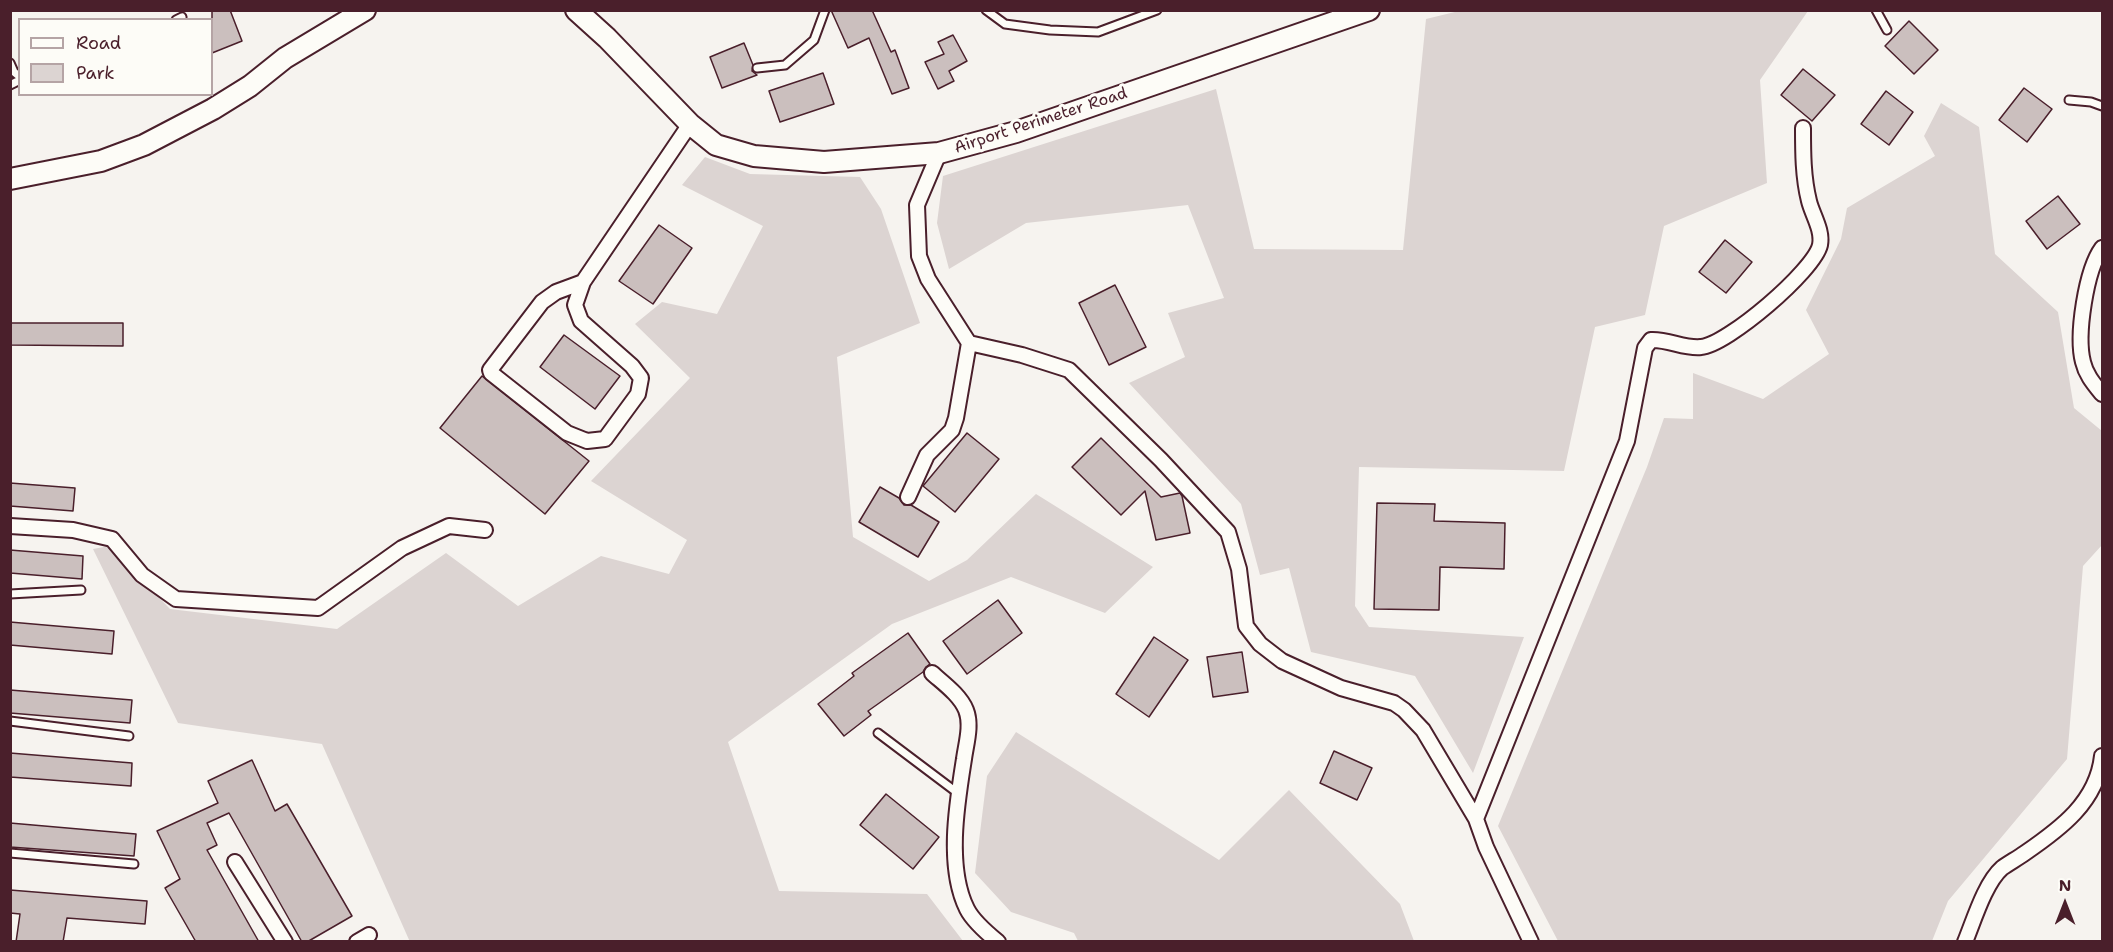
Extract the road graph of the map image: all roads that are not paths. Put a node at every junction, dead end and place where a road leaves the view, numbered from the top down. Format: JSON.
{"nodes":[{"id":1,"x":365,"y":10,"type":"edge"},
{"id":2,"x":576,"y":10,"type":"edge"},
{"id":3,"x":825,"y":10,"type":"edge"},
{"id":4,"x":986,"y":10,"type":"edge"},
{"id":5,"x":1157,"y":10,"type":"edge"},
{"id":6,"x":1370,"y":10,"type":"edge"},
{"id":7,"x":1876,"y":10,"type":"edge"},
{"id":8,"x":1887,"y":30,"type":"dead end"},
{"id":9,"x":10,"y":63,"type":"edge"},
{"id":10,"x":757,"y":68,"type":"dead end"},
{"id":11,"x":18,"y":77,"type":"edge"},
{"id":12,"x":2069,"y":100,"type":"dead end"},
{"id":13,"x":2103,"y":106,"type":"edge"},
{"id":14,"x":690,"y":124,"type":"junction"},
{"id":15,"x":1803,"y":128,"type":"dead end"},
{"id":16,"x":939,"y":153,"type":"junction"},
{"id":17,"x":10,"y":179,"type":"edge"},
{"id":18,"x":2103,"y":248,"type":"edge"},
{"id":19,"x":583,"y":282,"type":"junction"},
{"id":20,"x":969,"y":343,"type":"junction"},
{"id":21,"x":2103,"y":394,"type":"edge"},
{"id":22,"x":908,"y":497,"type":"dead end"},
{"id":23,"x":10,"y":526,"type":"edge"},
{"id":24,"x":485,"y":530,"type":"dead end"},
{"id":25,"x":81,"y":590,"type":"dead end"},
{"id":26,"x":10,"y":594,"type":"edge"},
{"id":27,"x":932,"y":673,"type":"dead end"},
{"id":28,"x":10,"y":721,"type":"edge"},
{"id":29,"x":878,"y":733,"type":"dead end"},
{"id":30,"x":129,"y":736,"type":"dead end"},
{"id":31,"x":2103,"y":756,"type":"edge"},
{"id":32,"x":959,"y":794,"type":"junction"},
{"id":33,"x":1476,"y":819,"type":"junction"},
{"id":34,"x":10,"y":853,"type":"edge"},
{"id":35,"x":235,"y":862,"type":"dead end"},
{"id":36,"x":134,"y":864,"type":"dead end"},
{"id":37,"x":285,"y":942,"type":"edge"},
{"id":38,"x":998,"y":942,"type":"edge"},
{"id":39,"x":1531,"y":942,"type":"edge"},
{"id":40,"x":1965,"y":942,"type":"edge"}],
"edges":[{"from":1,"to":17,"type":"street"},
{"from":2,"to":14,"type":"street","name":"Airport Perimeter Road"},
{"from":3,"to":10,"type":"lane"},
{"from":4,"to":5,"type":"lane"},
{"from":6,"to":16,"type":"street","name":"Airport Perimeter Road"},
{"from":7,"to":8,"type":"lane"},
{"from":9,"to":11,"type":"lane"},
{"from":12,"to":13,"type":"lane"},
{"from":14,"to":16,"type":"street","name":"Airport Perimeter Road"},
{"from":14,"to":19,"type":"street"},
{"from":15,"to":33,"type":"street"},
{"from":16,"to":20,"type":"street"},
{"from":18,"to":21,"type":"street"},
{"from":19,"to":19,"type":"street"},
{"from":20,"to":22,"type":"street"},
{"from":20,"to":33,"type":"street"},
{"from":23,"to":24,"type":"street"},
{"from":25,"to":26,"type":"lane"},
{"from":27,"to":32,"type":"street"},
{"from":28,"to":30,"type":"lane"},
{"from":29,"to":32,"type":"lane"},
{"from":31,"to":40,"type":"street"},
{"from":32,"to":38,"type":"street"},
{"from":33,"to":39,"type":"street"},
{"from":34,"to":36,"type":"lane"},
{"from":35,"to":37,"type":"street"}]}
